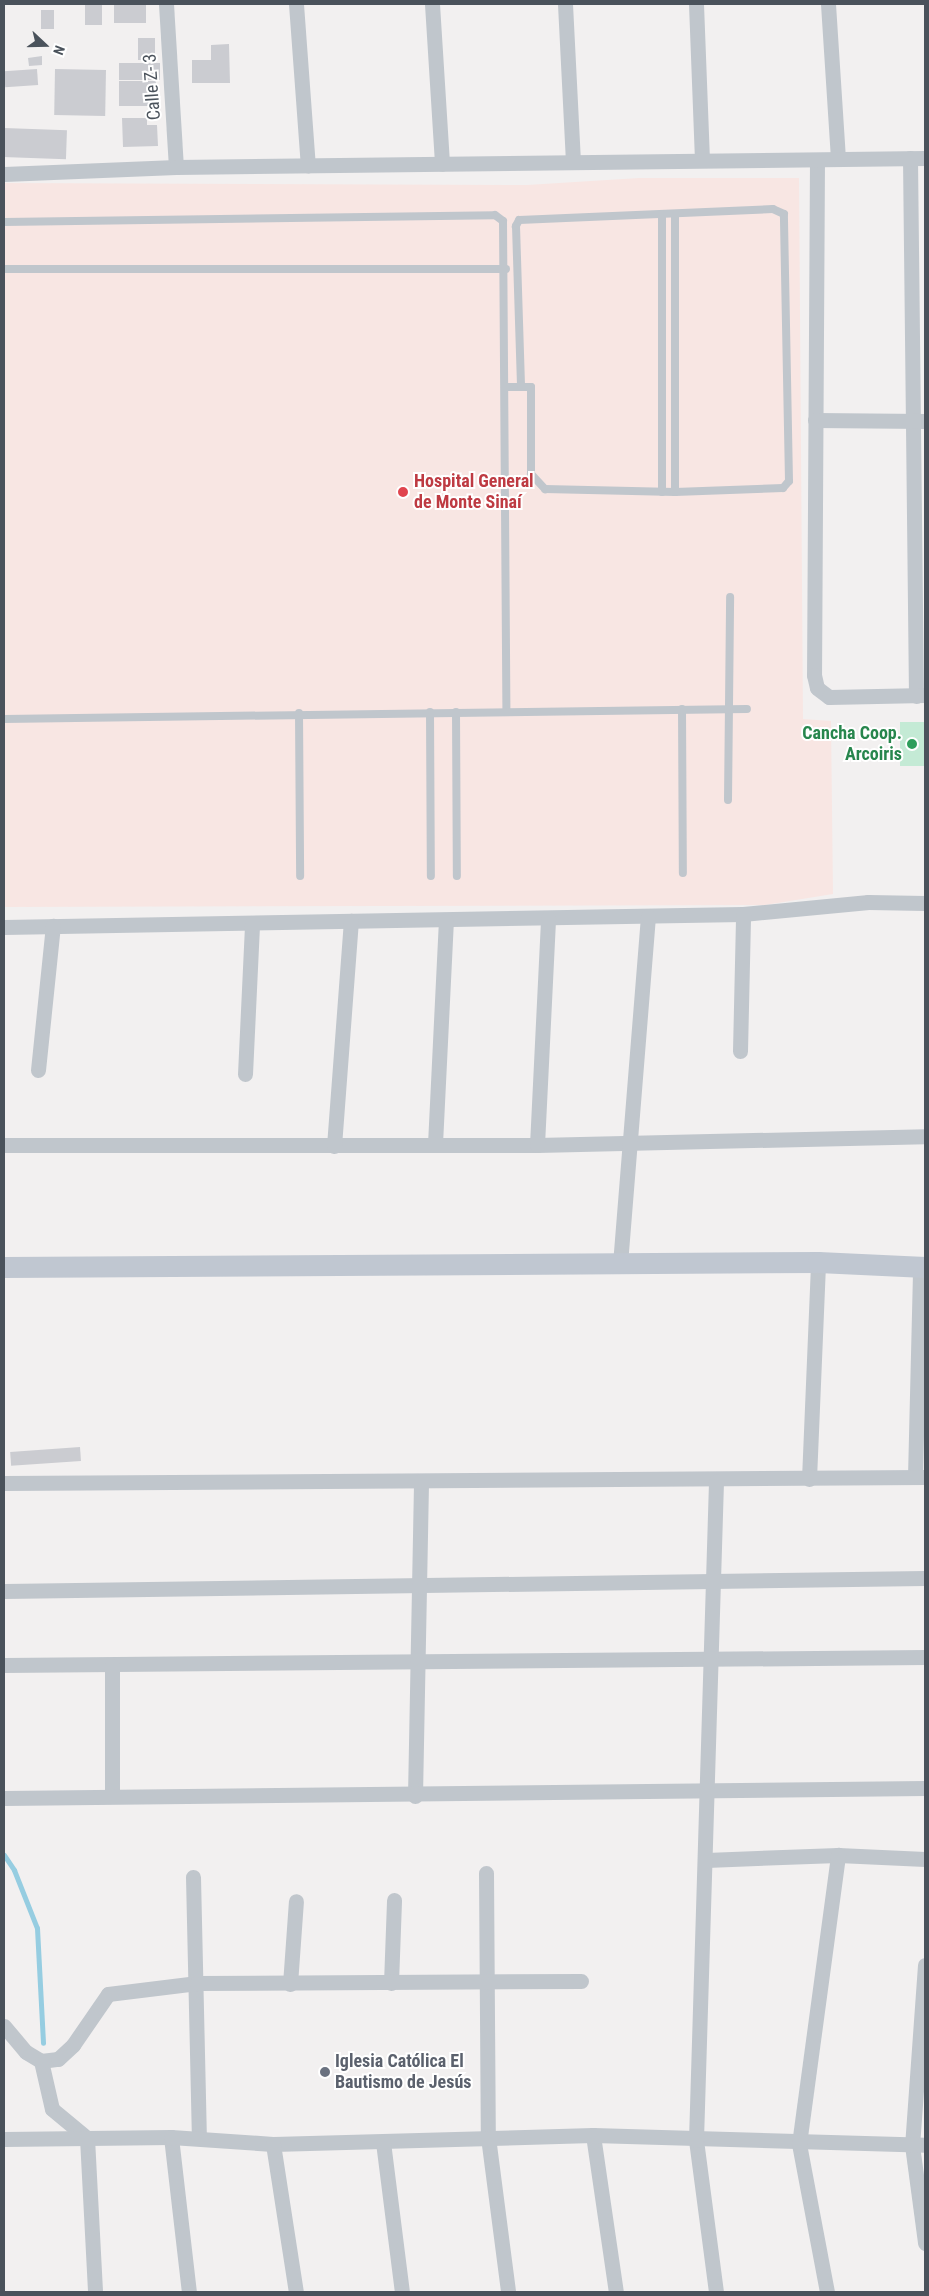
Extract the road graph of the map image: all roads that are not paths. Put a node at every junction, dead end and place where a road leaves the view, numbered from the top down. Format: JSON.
{"nodes":[{"id":1,"x":166,"y":4,"type":"edge"},
{"id":2,"x":296,"y":4,"type":"edge"},
{"id":3,"x":432,"y":4,"type":"edge"},
{"id":4,"x":565,"y":4,"type":"edge"},
{"id":5,"x":696,"y":4,"type":"edge"},
{"id":6,"x":828,"y":4,"type":"edge"},
{"id":7,"x":918,"y":158,"type":"edge"},
{"id":8,"x":838,"y":159,"type":"junction"},
{"id":9,"x":702,"y":160,"type":"junction"},
{"id":10,"x":817,"y":160,"type":"junction"},
{"id":11,"x":573,"y":162,"type":"junction"},
{"id":12,"x":442,"y":164,"type":"junction"},
{"id":13,"x":308,"y":166,"type":"junction"},
{"id":14,"x":176,"y":167,"type":"junction"},
{"id":15,"x":4,"y":174,"type":"edge"},
{"id":16,"x":662,"y":214,"type":"junction"},
{"id":17,"x":675,"y":214,"type":"junction"},
{"id":18,"x":4,"y":222,"type":"edge"},
{"id":19,"x":4,"y":269,"type":"edge"},
{"id":20,"x":506,"y":269,"type":"junction"},
{"id":21,"x":504,"y":387,"type":"junction"},
{"id":22,"x":520,"y":387,"type":"junction"},
{"id":23,"x":815,"y":420,"type":"junction"},
{"id":24,"x":920,"y":421,"type":"edge"},
{"id":25,"x":662,"y":492,"type":"junction"},
{"id":26,"x":675,"y":492,"type":"junction"},
{"id":27,"x":730,"y":597,"type":"dead end"},
{"id":28,"x":921,"y":695,"type":"edge"},
{"id":29,"x":682,"y":709,"type":"junction"},
{"id":30,"x":729,"y":709,"type":"junction"},
{"id":31,"x":747,"y":709,"type":"dead end"},
{"id":32,"x":506,"y":710,"type":"junction"},
{"id":33,"x":430,"y":712,"type":"junction"},
{"id":34,"x":456,"y":712,"type":"junction"},
{"id":35,"x":299,"y":713,"type":"junction"},
{"id":36,"x":4,"y":719,"type":"edge"},
{"id":37,"x":728,"y":800,"type":"dead end"},
{"id":38,"x":683,"y":873,"type":"dead end"},
{"id":39,"x":300,"y":876,"type":"dead end"},
{"id":40,"x":431,"y":876,"type":"dead end"},
{"id":41,"x":457,"y":876,"type":"dead end"},
{"id":42,"x":925,"y":903,"type":"edge"},
{"id":43,"x":743,"y":914,"type":"junction"},
{"id":44,"x":648,"y":916,"type":"junction"},
{"id":45,"x":548,"y":918,"type":"junction"},
{"id":46,"x":446,"y":920,"type":"junction"},
{"id":47,"x":351,"y":921,"type":"junction"},
{"id":48,"x":252,"y":923,"type":"junction"},
{"id":49,"x":54,"y":926,"type":"junction"},
{"id":50,"x":4,"y":927,"type":"edge"},
{"id":51,"x":740,"y":1051,"type":"dead end"},
{"id":52,"x":38,"y":1070,"type":"dead end"},
{"id":53,"x":245,"y":1074,"type":"dead end"},
{"id":54,"x":925,"y":1136,"type":"edge"},
{"id":55,"x":4,"y":1144,"type":"edge"},
{"id":56,"x":435,"y":1144,"type":"junction"},
{"id":57,"x":629,"y":1144,"type":"junction"},
{"id":58,"x":538,"y":1145,"type":"junction"},
{"id":59,"x":334,"y":1146,"type":"junction"},
{"id":60,"x":818,"y":1262,"type":"junction"},
{"id":61,"x":620,"y":1264,"type":"junction"},
{"id":62,"x":4,"y":1267,"type":"edge"},
{"id":63,"x":923,"y":1267,"type":"edge"},
{"id":64,"x":920,"y":1477,"type":"edge"},
{"id":65,"x":809,"y":1479,"type":"junction"},
{"id":66,"x":421,"y":1481,"type":"junction"},
{"id":67,"x":716,"y":1481,"type":"junction"},
{"id":68,"x":4,"y":1483,"type":"edge"},
{"id":69,"x":925,"y":1578,"type":"edge"},
{"id":70,"x":715,"y":1583,"type":"junction"},
{"id":71,"x":418,"y":1586,"type":"junction"},
{"id":72,"x":4,"y":1591,"type":"edge"},
{"id":73,"x":925,"y":1657,"type":"edge"},
{"id":74,"x":712,"y":1658,"type":"junction"},
{"id":75,"x":416,"y":1662,"type":"junction"},
{"id":76,"x":4,"y":1665,"type":"edge"},
{"id":77,"x":112,"y":1666,"type":"junction"},
{"id":78,"x":925,"y":1788,"type":"edge"},
{"id":79,"x":709,"y":1792,"type":"junction"},
{"id":80,"x":112,"y":1796,"type":"junction"},
{"id":81,"x":415,"y":1796,"type":"junction"},
{"id":82,"x":4,"y":1798,"type":"edge"},
{"id":83,"x":838,"y":1855,"type":"junction"},
{"id":84,"x":925,"y":1859,"type":"edge"},
{"id":85,"x":706,"y":1860,"type":"junction"},
{"id":86,"x":486,"y":1873,"type":"dead end"},
{"id":87,"x":193,"y":1877,"type":"dead end"},
{"id":88,"x":394,"y":1900,"type":"dead end"},
{"id":89,"x":296,"y":1902,"type":"dead end"},
{"id":90,"x":925,"y":1965,"type":"edge"},
{"id":91,"x":581,"y":1981,"type":"dead end"},
{"id":92,"x":487,"y":1982,"type":"junction"},
{"id":93,"x":196,"y":1983,"type":"junction"},
{"id":94,"x":391,"y":1983,"type":"junction"},
{"id":95,"x":290,"y":1984,"type":"junction"},
{"id":96,"x":4,"y":2026,"type":"edge"},
{"id":97,"x":41,"y":2062,"type":"junction"},
{"id":98,"x":593,"y":2135,"type":"junction"},
{"id":99,"x":171,"y":2137,"type":"junction"},
{"id":100,"x":488,"y":2137,"type":"junction"},
{"id":101,"x":86,"y":2138,"type":"junction"},
{"id":102,"x":198,"y":2138,"type":"junction"},
{"id":103,"x":4,"y":2139,"type":"edge"},
{"id":104,"x":696,"y":2140,"type":"junction"},
{"id":105,"x":383,"y":2142,"type":"junction"},
{"id":106,"x":273,"y":2144,"type":"junction"},
{"id":107,"x":799,"y":2144,"type":"junction"},
{"id":108,"x":919,"y":2145,"type":"edge"},
{"id":109,"x":925,"y":2243,"type":"edge"},
{"id":110,"x":95,"y":2292,"type":"edge"},
{"id":111,"x":189,"y":2292,"type":"edge"},
{"id":112,"x":296,"y":2292,"type":"edge"},
{"id":113,"x":402,"y":2292,"type":"edge"},
{"id":114,"x":508,"y":2292,"type":"edge"},
{"id":115,"x":616,"y":2292,"type":"edge"},
{"id":116,"x":716,"y":2292,"type":"edge"},
{"id":117,"x":827,"y":2292,"type":"edge"}],
"edges":[{"from":1,"to":14,"type":"street","name":"Calle Z- 3"},
{"from":2,"to":13,"type":"street"},
{"from":3,"to":12,"type":"street"},
{"from":4,"to":11,"type":"street"},
{"from":5,"to":9,"type":"street"},
{"from":6,"to":8,"type":"street"},
{"from":7,"to":8,"type":"street"},
{"from":7,"to":24,"type":"street"},
{"from":8,"to":10,"type":"street"},
{"from":9,"to":10,"type":"street"},
{"from":9,"to":11,"type":"street"},
{"from":10,"to":23,"type":"street"},
{"from":11,"to":12,"type":"street"},
{"from":12,"to":13,"type":"street"},
{"from":13,"to":14,"type":"street"},
{"from":14,"to":15,"type":"street"},
{"from":16,"to":17,"type":"lane"},
{"from":16,"to":22,"type":"lane"},
{"from":16,"to":25,"type":"lane"},
{"from":17,"to":26,"type":"lane"},
{"from":17,"to":26,"type":"lane"},
{"from":18,"to":20,"type":"lane"},
{"from":19,"to":20,"type":"lane"},
{"from":20,"to":21,"type":"lane"},
{"from":21,"to":22,"type":"lane"},
{"from":21,"to":32,"type":"lane"},
{"from":22,"to":25,"type":"lane"},
{"from":23,"to":24,"type":"street"},
{"from":23,"to":28,"type":"street"},
{"from":24,"to":28,"type":"street"},
{"from":25,"to":26,"type":"lane"},
{"from":27,"to":30,"type":"lane"},
{"from":29,"to":30,"type":"lane"},
{"from":29,"to":32,"type":"lane"},
{"from":29,"to":38,"type":"lane"},
{"from":30,"to":31,"type":"lane"},
{"from":30,"to":37,"type":"lane"},
{"from":32,"to":34,"type":"lane"},
{"from":33,"to":34,"type":"lane"},
{"from":33,"to":35,"type":"lane"},
{"from":33,"to":40,"type":"lane"},
{"from":34,"to":41,"type":"lane"},
{"from":35,"to":36,"type":"lane"},
{"from":35,"to":39,"type":"lane"},
{"from":42,"to":43,"type":"street"},
{"from":43,"to":44,"type":"street"},
{"from":43,"to":51,"type":"street"},
{"from":44,"to":45,"type":"street"},
{"from":44,"to":57,"type":"street"},
{"from":45,"to":46,"type":"street"},
{"from":45,"to":58,"type":"street"},
{"from":46,"to":47,"type":"street"},
{"from":46,"to":56,"type":"street"},
{"from":47,"to":48,"type":"street"},
{"from":47,"to":59,"type":"street"},
{"from":48,"to":49,"type":"street"},
{"from":48,"to":53,"type":"street"},
{"from":49,"to":50,"type":"street"},
{"from":49,"to":52,"type":"street"},
{"from":54,"to":57,"type":"street"},
{"from":55,"to":59,"type":"street"},
{"from":56,"to":58,"type":"street"},
{"from":56,"to":59,"type":"street"},
{"from":57,"to":58,"type":"street"},
{"from":57,"to":61,"type":"street"},
{"from":60,"to":61,"type":"street"},
{"from":60,"to":63,"type":"street"},
{"from":60,"to":65,"type":"street"},
{"from":61,"to":62,"type":"street"},
{"from":63,"to":64,"type":"street"},
{"from":64,"to":65,"type":"street"},
{"from":65,"to":67,"type":"street"},
{"from":66,"to":67,"type":"street"},
{"from":66,"to":68,"type":"street"},
{"from":66,"to":71,"type":"street"},
{"from":67,"to":70,"type":"street"},
{"from":69,"to":70,"type":"street"},
{"from":70,"to":71,"type":"street"},
{"from":70,"to":74,"type":"street"},
{"from":71,"to":72,"type":"street"},
{"from":71,"to":75,"type":"street"},
{"from":73,"to":74,"type":"street"},
{"from":74,"to":75,"type":"street"},
{"from":74,"to":79,"type":"street"},
{"from":75,"to":77,"type":"street"},
{"from":75,"to":81,"type":"street"},
{"from":76,"to":77,"type":"street"},
{"from":77,"to":80,"type":"street"},
{"from":78,"to":79,"type":"street"},
{"from":79,"to":81,"type":"street"},
{"from":79,"to":85,"type":"street"},
{"from":80,"to":81,"type":"street"},
{"from":80,"to":82,"type":"street"},
{"from":83,"to":84,"type":"street"},
{"from":83,"to":85,"type":"street"},
{"from":83,"to":107,"type":"street"},
{"from":85,"to":104,"type":"street"},
{"from":86,"to":92,"type":"street"},
{"from":87,"to":93,"type":"street"},
{"from":88,"to":94,"type":"street"},
{"from":89,"to":95,"type":"street"},
{"from":90,"to":108,"type":"street"},
{"from":91,"to":92,"type":"street"},
{"from":92,"to":94,"type":"street"},
{"from":92,"to":100,"type":"street"},
{"from":93,"to":95,"type":"street"},
{"from":93,"to":97,"type":"street"},
{"from":93,"to":102,"type":"street"},
{"from":94,"to":95,"type":"street"},
{"from":96,"to":97,"type":"street"},
{"from":97,"to":101,"type":"street"},
{"from":98,"to":100,"type":"street"},
{"from":98,"to":104,"type":"street"},
{"from":98,"to":115,"type":"street"},
{"from":99,"to":101,"type":"street"},
{"from":99,"to":102,"type":"street"},
{"from":99,"to":111,"type":"street"},
{"from":100,"to":105,"type":"street"},
{"from":100,"to":114,"type":"street"},
{"from":101,"to":103,"type":"street"},
{"from":101,"to":110,"type":"street"},
{"from":102,"to":106,"type":"street"},
{"from":104,"to":107,"type":"street"},
{"from":104,"to":116,"type":"street"},
{"from":105,"to":106,"type":"street"},
{"from":105,"to":113,"type":"street"},
{"from":106,"to":112,"type":"street"},
{"from":107,"to":108,"type":"street"},
{"from":107,"to":117,"type":"street"},
{"from":108,"to":109,"type":"street"}]}
